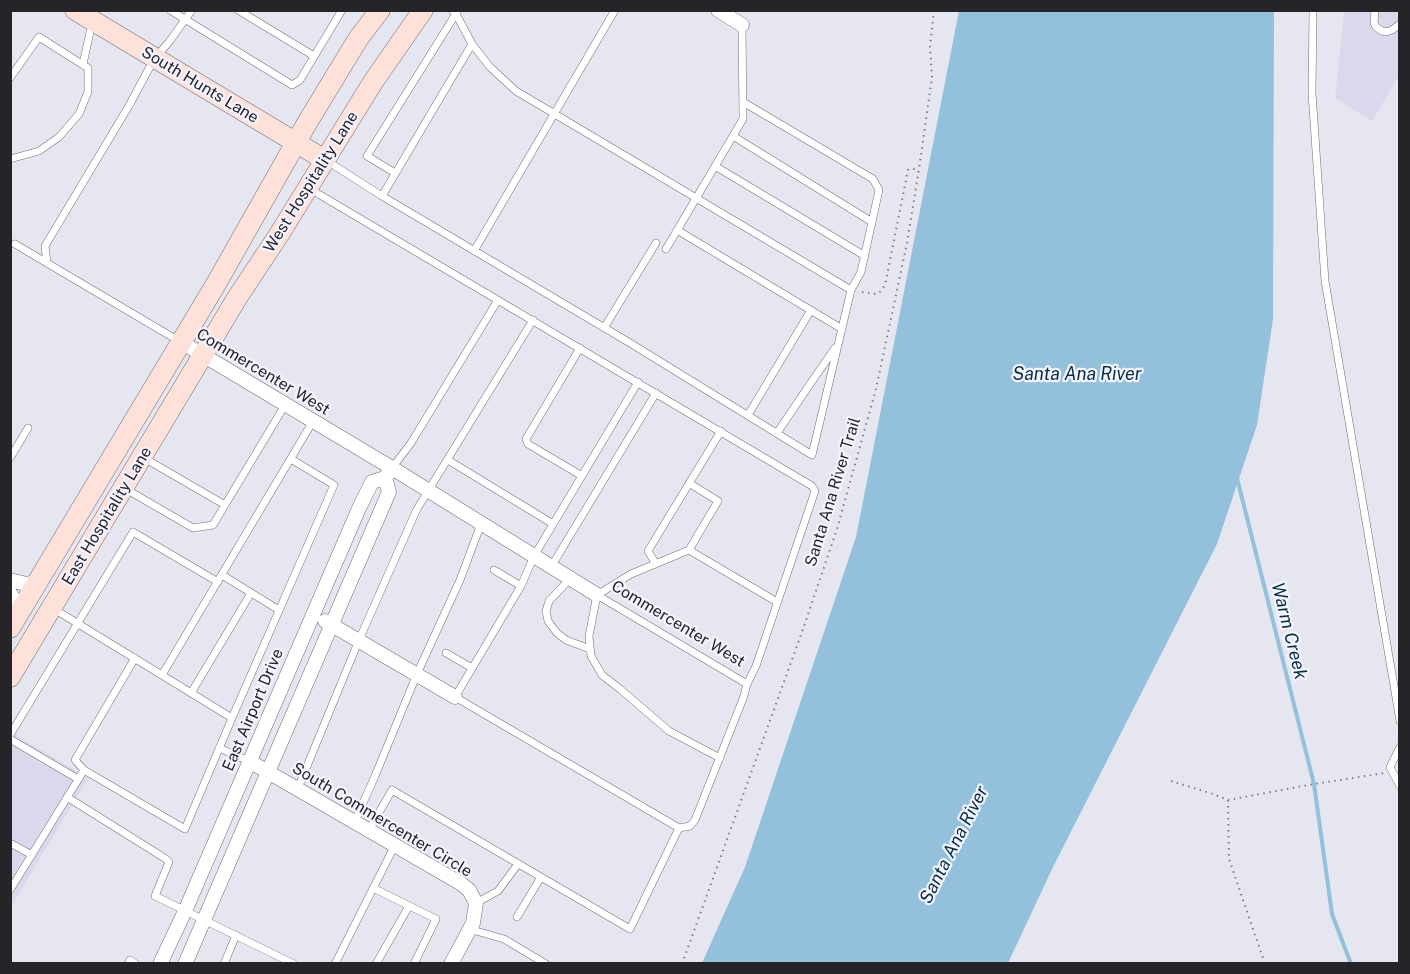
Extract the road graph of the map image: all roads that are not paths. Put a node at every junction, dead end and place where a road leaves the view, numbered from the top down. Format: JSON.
{"nodes":[{"id":1,"x":75,"y":10,"type":"edge"},
{"id":2,"x":170,"y":10,"type":"edge"},
{"id":3,"x":192,"y":10,"type":"edge"},
{"id":4,"x":238,"y":10,"type":"edge"},
{"id":5,"x":342,"y":10,"type":"edge"},
{"id":6,"x":380,"y":10,"type":"edge"},
{"id":7,"x":423,"y":10,"type":"edge"},
{"id":8,"x":615,"y":10,"type":"edge"},
{"id":9,"x":718,"y":10,"type":"edge"},
{"id":10,"x":1313,"y":10,"type":"edge"},
{"id":11,"x":1375,"y":10,"type":"edge"},
{"id":12,"x":456,"y":12,"type":"edge"},
{"id":13,"x":95,"y":16,"type":"edge"},
{"id":14,"x":186,"y":20,"type":"junction"},
{"id":15,"x":1400,"y":24,"type":"edge"},
{"id":16,"x":742,"y":25,"type":"joint"},
{"id":17,"x":472,"y":44,"type":"junction"},
{"id":18,"x":314,"y":56,"type":"junction"},
{"id":19,"x":154,"y":59,"type":"junction"},
{"id":20,"x":82,"y":64,"type":"junction"},
{"id":21,"x":10,"y":78,"type":"edge"},
{"id":22,"x":743,"y":102,"type":"junction"},
{"id":23,"x":556,"y":114,"type":"junction"},
{"id":24,"x":733,"y":136,"type":"junction"},
{"id":25,"x":296,"y":143,"type":"junction"},
{"id":26,"x":10,"y":159,"type":"edge"},
{"id":27,"x":325,"y":160,"type":"junction"},
{"id":28,"x":715,"y":166,"type":"junction"},
{"id":29,"x":395,"y":173,"type":"junction"},
{"id":30,"x":308,"y":187,"type":"junction"},
{"id":31,"x":382,"y":196,"type":"junction"},
{"id":32,"x":697,"y":198,"type":"junction"},
{"id":33,"x":872,"y":222,"type":"junction"},
{"id":34,"x":677,"y":230,"type":"junction"},
{"id":35,"x":656,"y":243,"type":"dead end"},
{"id":36,"x":15,"y":244,"type":"dead end"},
{"id":37,"x":666,"y":249,"type":"dead end"},
{"id":38,"x":474,"y":251,"type":"junction"},
{"id":39,"x":865,"y":256,"type":"junction"},
{"id":40,"x":47,"y":263,"type":"junction"},
{"id":41,"x":851,"y":290,"type":"junction"},
{"id":42,"x":498,"y":300,"type":"junction"},
{"id":43,"x":811,"y":310,"type":"junction"},
{"id":44,"x":533,"y":320,"type":"junction"},
{"id":45,"x":604,"y":328,"type":"junction"},
{"id":46,"x":842,"y":329,"type":"junction"},
{"id":47,"x":181,"y":342,"type":"junction"},
{"id":48,"x":838,"y":344,"type":"junction"},
{"id":49,"x":580,"y":348,"type":"junction"},
{"id":50,"x":202,"y":355,"type":"junction"},
{"id":51,"x":638,"y":382,"type":"junction"},
{"id":52,"x":656,"y":393,"type":"junction"},
{"id":53,"x":285,"y":405,"type":"junction"},
{"id":54,"x":747,"y":415,"type":"junction"},
{"id":55,"x":313,"y":421,"type":"junction"},
{"id":56,"x":28,"y":428,"type":"dead end"},
{"id":57,"x":721,"y":431,"type":"junction"},
{"id":58,"x":777,"y":433,"type":"junction"},
{"id":59,"x":142,"y":457,"type":"junction"},
{"id":60,"x":10,"y":458,"type":"edge"},
{"id":61,"x":291,"y":459,"type":"junction"},
{"id":62,"x":448,"y":460,"type":"junction"},
{"id":63,"x":389,"y":473,"type":"junction"},
{"id":64,"x":582,"y":476,"type":"junction"},
{"id":65,"x":689,"y":483,"type":"junction"},
{"id":66,"x":124,"y":488,"type":"junction"},
{"id":67,"x":428,"y":491,"type":"junction"},
{"id":68,"x":225,"y":506,"type":"junction"},
{"id":69,"x":481,"y":524,"type":"junction"},
{"id":70,"x":553,"y":524,"type":"junction"},
{"id":71,"x":689,"y":550,"type":"junction"},
{"id":72,"x":534,"y":556,"type":"junction"},
{"id":73,"x":656,"y":564,"type":"junction"},
{"id":74,"x":551,"y":567,"type":"junction"},
{"id":75,"x":494,"y":570,"type":"dead end"},
{"id":76,"x":220,"y":578,"type":"junction"},
{"id":77,"x":570,"y":579,"type":"junction"},
{"id":78,"x":10,"y":580,"type":"edge"},
{"id":79,"x":38,"y":582,"type":"junction"},
{"id":80,"x":521,"y":586,"type":"junction"},
{"id":81,"x":10,"y":593,"type":"edge"},
{"id":82,"x":251,"y":593,"type":"junction"},
{"id":83,"x":597,"y":596,"type":"junction"},
{"id":84,"x":777,"y":602,"type":"junction"},
{"id":85,"x":52,"y":608,"type":"junction"},
{"id":86,"x":21,"y":610,"type":"junction"},
{"id":87,"x":279,"y":610,"type":"junction"},
{"id":88,"x":312,"y":614,"type":"junction"},
{"id":89,"x":78,"y":624,"type":"junction"},
{"id":90,"x":331,"y":625,"type":"junction"},
{"id":91,"x":10,"y":628,"type":"edge"},
{"id":92,"x":359,"y":640,"type":"junction"},
{"id":93,"x":590,"y":649,"type":"junction"},
{"id":94,"x":446,"y":652,"type":"dead end"},
{"id":95,"x":135,"y":658,"type":"junction"},
{"id":96,"x":472,"y":668,"type":"junction"},
{"id":97,"x":417,"y":674,"type":"junction"},
{"id":98,"x":162,"y":675,"type":"junction"},
{"id":99,"x":10,"y":677,"type":"edge"},
{"id":100,"x":747,"y":684,"type":"junction"},
{"id":101,"x":191,"y":693,"type":"junction"},
{"id":102,"x":455,"y":697,"type":"junction"},
{"id":103,"x":232,"y":718,"type":"junction"},
{"id":104,"x":1400,"y":721,"type":"edge"},
{"id":105,"x":10,"y":737,"type":"edge"},
{"id":106,"x":1400,"y":747,"type":"edge"},
{"id":107,"x":219,"y":748,"type":"junction"},
{"id":108,"x":720,"y":758,"type":"junction"},
{"id":109,"x":249,"y":761,"type":"junction"},
{"id":110,"x":84,"y":770,"type":"junction"},
{"id":111,"x":268,"y":771,"type":"junction"},
{"id":112,"x":78,"y":779,"type":"junction"},
{"id":113,"x":1400,"y":786,"type":"edge"},
{"id":114,"x":298,"y":788,"type":"junction"},
{"id":115,"x":67,"y":797,"type":"junction"},
{"id":116,"x":355,"y":821,"type":"junction"},
{"id":117,"x":679,"y":828,"type":"junction"},
{"id":118,"x":369,"y":830,"type":"junction"},
{"id":119,"x":10,"y":843,"type":"edge"},
{"id":120,"x":395,"y":845,"type":"junction"},
{"id":121,"x":32,"y":855,"type":"junction"},
{"id":122,"x":518,"y":864,"type":"junction"},
{"id":123,"x":541,"y":878,"type":"junction"},
{"id":124,"x":13,"y":879,"type":"edge"},
{"id":125,"x":373,"y":888,"type":"junction"},
{"id":126,"x":10,"y":890,"type":"edge"},
{"id":127,"x":476,"y":903,"type":"junction"},
{"id":128,"x":409,"y":906,"type":"junction"},
{"id":129,"x":185,"y":911,"type":"junction"},
{"id":130,"x":518,"y":917,"type":"dead end"},
{"id":131,"x":204,"y":920,"type":"junction"},
{"id":132,"x":471,"y":926,"type":"junction"},
{"id":133,"x":236,"y":935,"type":"junction"},
{"id":134,"x":128,"y":963,"type":"edge"},
{"id":135,"x":136,"y":963,"type":"edge"},
{"id":136,"x":160,"y":963,"type":"edge"},
{"id":137,"x":185,"y":963,"type":"edge"},
{"id":138,"x":224,"y":963,"type":"edge"},
{"id":139,"x":294,"y":963,"type":"edge"},
{"id":140,"x":335,"y":963,"type":"edge"},
{"id":141,"x":376,"y":963,"type":"edge"},
{"id":142,"x":414,"y":963,"type":"edge"},
{"id":143,"x":451,"y":963,"type":"edge"},
{"id":144,"x":546,"y":963,"type":"edge"}],
"edges":[{"from":1,"to":13,"type":"main road","name":"South Hunts Lane"},
{"from":2,"to":14,"type":"lane"},
{"from":3,"to":14,"type":"lane"},
{"from":4,"to":18,"type":"lane"},
{"from":5,"to":18,"type":"lane"},
{"from":6,"to":25,"type":"main road","name":"West Hospitality Lane"},
{"from":7,"to":27,"type":"main road","name":"West Hospitality Lane"},
{"from":8,"to":23,"type":"lane"},
{"from":9,"to":16,"type":"street"},
{"from":10,"to":104,"type":"lane"},
{"from":11,"to":15,"type":"lane"},
{"from":12,"to":17,"type":"lane"},
{"from":12,"to":29,"type":"lane"},
{"from":13,"to":19,"type":"main road","name":"South Hunts Lane"},
{"from":13,"to":20,"type":"lane"},
{"from":14,"to":18,"type":"lane"},
{"from":14,"to":19,"type":"lane"},
{"from":16,"to":22,"type":"lane"},
{"from":17,"to":23,"type":"lane"},
{"from":17,"to":29,"type":"lane"},
{"from":19,"to":25,"type":"main road","name":"South Hunts Lane"},
{"from":19,"to":40,"type":"lane"},
{"from":20,"to":21,"type":"lane"},
{"from":20,"to":26,"type":"lane"},
{"from":22,"to":24,"type":"lane"},
{"from":22,"to":33,"type":"lane"},
{"from":23,"to":32,"type":"lane"},
{"from":23,"to":38,"type":"lane"},
{"from":24,"to":28,"type":"lane"},
{"from":24,"to":33,"type":"lane"},
{"from":25,"to":27,"type":"main road","name":"South Hunts Lane"},
{"from":25,"to":47,"type":"main road","name":"West Hospitality Lane"},
{"from":27,"to":30,"type":"main road","name":"West Hospitality Lane"},
{"from":27,"to":31,"type":"lane"},
{"from":28,"to":32,"type":"lane"},
{"from":28,"to":39,"type":"lane"},
{"from":29,"to":31,"type":"lane"},
{"from":30,"to":42,"type":"lane"},
{"from":30,"to":50,"type":"main road","name":"West Hospitality Lane"},
{"from":31,"to":38,"type":"lane"},
{"from":32,"to":34,"type":"lane"},
{"from":32,"to":41,"type":"lane"},
{"from":33,"to":39,"type":"lane"},
{"from":34,"to":37,"type":"lane"},
{"from":34,"to":43,"type":"lane"},
{"from":35,"to":45,"type":"lane"},
{"from":36,"to":40,"type":"lane"},
{"from":38,"to":45,"type":"lane"},
{"from":39,"to":41,"type":"lane"},
{"from":40,"to":47,"type":"lane"},
{"from":41,"to":46,"type":"lane"},
{"from":42,"to":44,"type":"lane"},
{"from":42,"to":63,"type":"lane"},
{"from":43,"to":46,"type":"lane"},
{"from":43,"to":54,"type":"lane"},
{"from":44,"to":49,"type":"lane"},
{"from":44,"to":62,"type":"lane"},
{"from":45,"to":54,"type":"lane"},
{"from":46,"to":48,"type":"lane"},
{"from":47,"to":50,"type":"street","name":"Commercenter West"},
{"from":47,"to":79,"type":"main road","name":"East Hospitality Lane"},
{"from":48,"to":58,"type":"lane"},
{"from":48,"to":58,"type":"lane"},
{"from":49,"to":51,"type":"lane"},
{"from":49,"to":64,"type":"lane"},
{"from":50,"to":53,"type":"street","name":"Commercenter West"},
{"from":50,"to":59,"type":"main road","name":"East Hospitality Lane"},
{"from":51,"to":52,"type":"lane"},
{"from":51,"to":64,"type":"lane"},
{"from":52,"to":57,"type":"lane"},
{"from":52,"to":74,"type":"lane"},
{"from":53,"to":55,"type":"street","name":"Commercenter West"},
{"from":53,"to":68,"type":"lane"},
{"from":54,"to":58,"type":"lane"},
{"from":55,"to":61,"type":"lane"},
{"from":55,"to":63,"type":"street","name":"Commercenter West"},
{"from":56,"to":60,"type":"lane"},
{"from":57,"to":65,"type":"lane"},
{"from":57,"to":84,"type":"lane"},
{"from":59,"to":66,"type":"main road","name":"East Hospitality Lane"},
{"from":59,"to":68,"type":"lane"},
{"from":61,"to":76,"type":"lane"},
{"from":61,"to":87,"type":"lane"},
{"from":62,"to":67,"type":"lane"},
{"from":62,"to":70,"type":"lane"},
{"from":63,"to":67,"type":"street","name":"Commercenter West"},
{"from":63,"to":88,"type":"street","name":"East Airport Drive"},
{"from":63,"to":90,"type":"street"},
{"from":64,"to":70,"type":"lane"},
{"from":65,"to":71,"type":"lane"},
{"from":65,"to":73,"type":"lane"},
{"from":66,"to":68,"type":"lane"},
{"from":66,"to":85,"type":"main road","name":"East Hospitality Lane"},
{"from":67,"to":69,"type":"street","name":"Commercenter West"},
{"from":67,"to":92,"type":"lane"},
{"from":69,"to":72,"type":"street","name":"Commercenter West"},
{"from":69,"to":97,"type":"lane"},
{"from":70,"to":72,"type":"lane"},
{"from":71,"to":73,"type":"lane"},
{"from":71,"to":84,"type":"lane"},
{"from":72,"to":74,"type":"street","name":"Commercenter West"},
{"from":72,"to":80,"type":"lane"},
{"from":73,"to":83,"type":"lane"},
{"from":74,"to":77,"type":"street","name":"Commercenter West"},
{"from":75,"to":80,"type":"lane"},
{"from":76,"to":82,"type":"lane"},
{"from":76,"to":89,"type":"lane"},
{"from":76,"to":98,"type":"lane"},
{"from":77,"to":83,"type":"street","name":"Commercenter West"},
{"from":77,"to":93,"type":"lane"},
{"from":78,"to":79,"type":"street"},
{"from":79,"to":86,"type":"main road","name":"East Hospitality Lane"},
{"from":80,"to":96,"type":"lane"},
{"from":81,"to":86,"type":"street"},
{"from":82,"to":87,"type":"lane"},
{"from":82,"to":101,"type":"lane"},
{"from":83,"to":93,"type":"lane"},
{"from":83,"to":100,"type":"lane","name":"Commercenter West"},
{"from":84,"to":100,"type":"lane"},
{"from":85,"to":89,"type":"lane"},
{"from":85,"to":99,"type":"main road","name":"East Hospitality Lane"},
{"from":86,"to":91,"type":"main road","name":"East Hospitality Lane"},
{"from":87,"to":103,"type":"lane"},
{"from":88,"to":90,"type":"street"},
{"from":88,"to":109,"type":"street","name":"East Airport Drive"},
{"from":89,"to":95,"type":"lane"},
{"from":89,"to":105,"type":"lane"},
{"from":90,"to":92,"type":"street"},
{"from":90,"to":111,"type":"street"},
{"from":92,"to":97,"type":"street"},
{"from":92,"to":114,"type":"lane"},
{"from":93,"to":108,"type":"lane"},
{"from":94,"to":96,"type":"lane"},
{"from":95,"to":98,"type":"lane"},
{"from":95,"to":110,"type":"lane"},
{"from":96,"to":102,"type":"lane"},
{"from":97,"to":102,"type":"street"},
{"from":97,"to":116,"type":"lane"},
{"from":98,"to":101,"type":"lane"},
{"from":100,"to":108,"type":"lane","name":"Commercenter West"},
{"from":101,"to":103,"type":"lane"},
{"from":102,"to":117,"type":"lane"},
{"from":103,"to":107,"type":"lane"},
{"from":105,"to":112,"type":"lane"},
{"from":106,"to":113,"type":"lane"},
{"from":107,"to":109,"type":"lane"},
{"from":107,"to":110,"type":"lane"},
{"from":108,"to":117,"type":"lane","name":"Commercenter West"},
{"from":109,"to":111,"type":"street","name":"South Commercenter Circle"},
{"from":109,"to":129,"type":"street","name":"East Airport Drive"},
{"from":110,"to":112,"type":"lane"},
{"from":111,"to":114,"type":"street","name":"South Commercenter Circle"},
{"from":111,"to":131,"type":"street"},
{"from":112,"to":115,"type":"lane"},
{"from":114,"to":116,"type":"street","name":"South Commercenter Circle"},
{"from":115,"to":121,"type":"lane"},
{"from":115,"to":129,"type":"lane"},
{"from":116,"to":118,"type":"street","name":"South Commercenter Circle"},
{"from":117,"to":123,"type":"lane"},
{"from":118,"to":120,"type":"street","name":"South Commercenter Circle"},
{"from":118,"to":122,"type":"lane"},
{"from":119,"to":121,"type":"lane"},
{"from":120,"to":125,"type":"lane"},
{"from":120,"to":127,"type":"street","name":"South Commercenter Circle"},
{"from":121,"to":124,"type":"lane"},
{"from":122,"to":123,"type":"lane"},
{"from":122,"to":127,"type":"lane"},
{"from":123,"to":130,"type":"lane"},
{"from":124,"to":126,"type":"lane"},
{"from":125,"to":128,"type":"lane"},
{"from":125,"to":140,"type":"lane"},
{"from":127,"to":132,"type":"street","name":"South Commercenter Circle"},
{"from":128,"to":141,"type":"lane"},
{"from":128,"to":142,"type":"lane"},
{"from":129,"to":131,"type":"lane"},
{"from":129,"to":136,"type":"street","name":"East Airport Drive"},
{"from":131,"to":133,"type":"lane"},
{"from":131,"to":137,"type":"street"},
{"from":132,"to":143,"type":"street","name":"South Commercenter Circle"},
{"from":132,"to":144,"type":"lane"},
{"from":133,"to":138,"type":"lane"},
{"from":133,"to":139,"type":"lane"},
{"from":134,"to":135,"type":"lane"}]}
